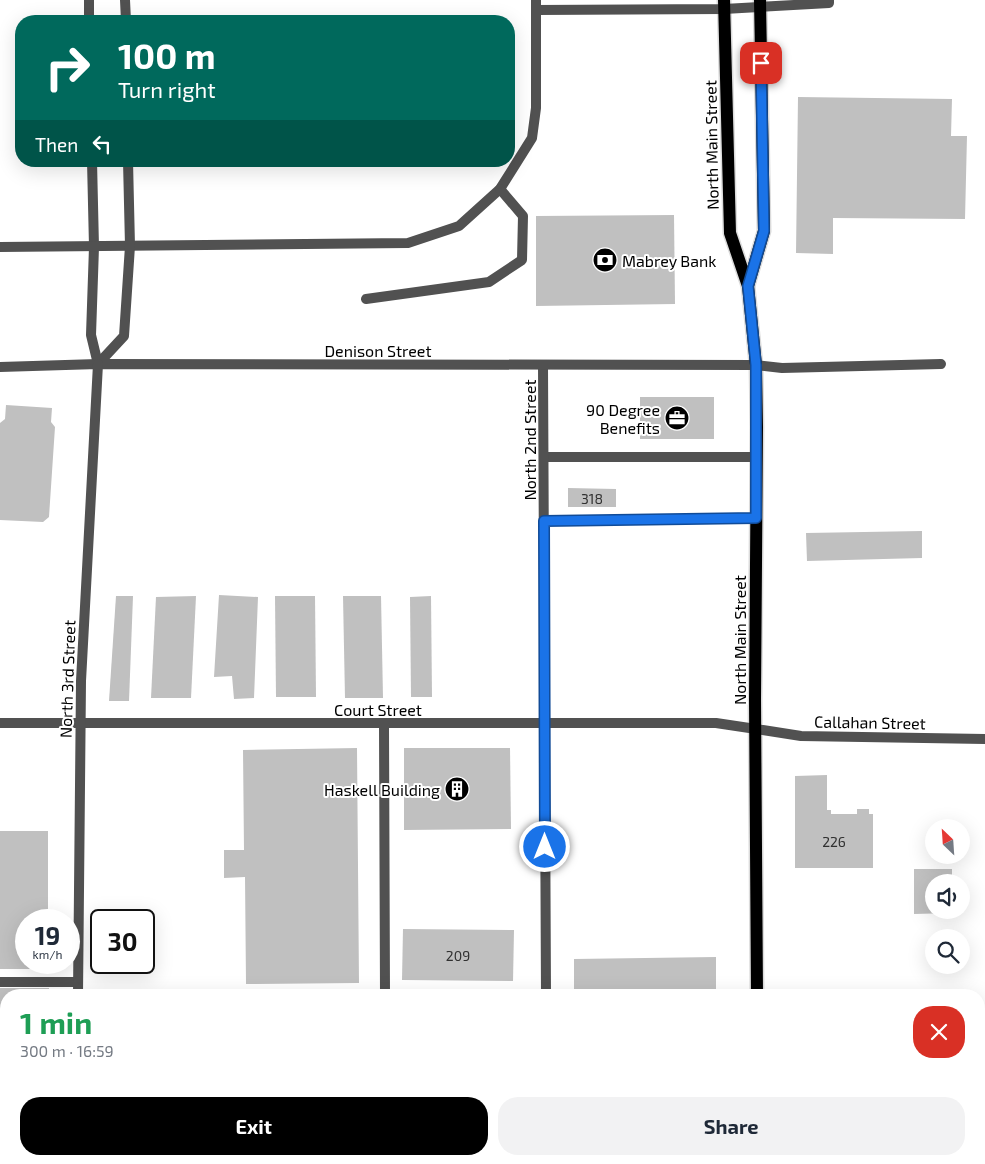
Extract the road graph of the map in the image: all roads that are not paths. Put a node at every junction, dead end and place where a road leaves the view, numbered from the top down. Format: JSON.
{"nodes":[{"id":1,"x":89,"y":0,"type":"edge"},
{"id":2,"x":125,"y":0,"type":"edge"},
{"id":3,"x":829,"y":0,"type":"edge"},
{"id":4,"x":760,"y":3,"type":"edge"},
{"id":5,"x":724,"y":4,"type":"edge"},
{"id":6,"x":536,"y":5,"type":"edge"},
{"id":7,"x":89,"y":15,"type":"edge"},
{"id":8,"x":126,"y":15,"type":"edge"},
{"id":9,"x":515,"y":165,"type":"edge"},
{"id":10,"x":92,"y":167,"type":"edge"},
{"id":11,"x":128,"y":167,"type":"edge"},
{"id":12,"x":514,"y":167,"type":"edge"},
{"id":13,"x":500,"y":189,"type":"junction"},
{"id":14,"x":130,"y":246,"type":"junction"},
{"id":15,"x":0,"y":247,"type":"edge"},
{"id":16,"x":94,"y":247,"type":"junction"},
{"id":17,"x":748,"y":286,"type":"junction"},
{"id":18,"x":366,"y":298,"type":"dead end"},
{"id":19,"x":98,"y":364,"type":"junction"},
{"id":20,"x":941,"y":364,"type":"dead end"},
{"id":21,"x":543,"y":365,"type":"junction"},
{"id":22,"x":756,"y":365,"type":"junction"},
{"id":23,"x":0,"y":366,"type":"edge"},
{"id":24,"x":544,"y":457,"type":"junction"},
{"id":25,"x":757,"y":457,"type":"junction"},
{"id":26,"x":756,"y":518,"type":"junction"},
{"id":27,"x":544,"y":521,"type":"junction"},
{"id":28,"x":0,"y":723,"type":"edge"},
{"id":29,"x":80,"y":723,"type":"junction"},
{"id":30,"x":384,"y":724,"type":"junction"},
{"id":31,"x":545,"y":724,"type":"junction"},
{"id":32,"x":756,"y":729,"type":"junction"},
{"id":33,"x":985,"y":739,"type":"edge"},
{"id":34,"x":0,"y":982,"type":"edge"},
{"id":35,"x":78,"y":982,"type":"junction"},
{"id":36,"x":78,"y":989,"type":"edge"},
{"id":37,"x":385,"y":989,"type":"edge"},
{"id":38,"x":546,"y":989,"type":"edge"},
{"id":39,"x":758,"y":989,"type":"edge"}],
"edges":[{"from":1,"to":7,"type":"street"},
{"from":2,"to":8,"type":"street"},
{"from":3,"to":4,"type":"street"},
{"from":4,"to":5,"type":"street"},
{"from":4,"to":17,"type":"main road","name":"North Main Street"},
{"from":5,"to":6,"type":"street"},
{"from":5,"to":17,"type":"main road","name":"North Main Street"},
{"from":6,"to":9,"type":"street"},
{"from":10,"to":16,"type":"street","name":"North 3rd Street"},
{"from":11,"to":14,"type":"street"},
{"from":12,"to":13,"type":"street"},
{"from":13,"to":14,"type":"street"},
{"from":13,"to":18,"type":"street"},
{"from":14,"to":16,"type":"street"},
{"from":14,"to":19,"type":"street"},
{"from":15,"to":16,"type":"street"},
{"from":16,"to":19,"type":"street","name":"North 3rd Street"},
{"from":17,"to":22,"type":"main road","name":"North Main Street"},
{"from":19,"to":21,"type":"street","name":"Denison Street"},
{"from":19,"to":23,"type":"street","name":"Denison Street"},
{"from":19,"to":29,"type":"street","name":"North 3rd Street"},
{"from":20,"to":22,"type":"street","name":"Denison Street"},
{"from":21,"to":22,"type":"street","name":"Denison Street"},
{"from":21,"to":24,"type":"street","name":"North 2nd Street"},
{"from":22,"to":25,"type":"main road","name":"North Main Street"},
{"from":24,"to":25,"type":"street"},
{"from":24,"to":27,"type":"street","name":"North 2nd Street"},
{"from":25,"to":26,"type":"main road","name":"North Main Street"},
{"from":26,"to":27,"type":"street"},
{"from":26,"to":32,"type":"main road","name":"North Main Street"},
{"from":27,"to":31,"type":"street","name":"North 2nd Street"},
{"from":28,"to":29,"type":"street","name":"Court Street"},
{"from":29,"to":30,"type":"street","name":"Court Street"},
{"from":29,"to":35,"type":"street","name":"North 3rd Street"},
{"from":30,"to":31,"type":"street","name":"Court Street"},
{"from":30,"to":37,"type":"street"},
{"from":31,"to":32,"type":"street","name":"Court Street"},
{"from":31,"to":38,"type":"street","name":"North 2nd Street"},
{"from":32,"to":33,"type":"street","name":"Callahan Street"},
{"from":32,"to":39,"type":"main road","name":"North Main Street"},
{"from":34,"to":35,"type":"street"},
{"from":35,"to":36,"type":"street","name":"North 3rd Street"}]}
